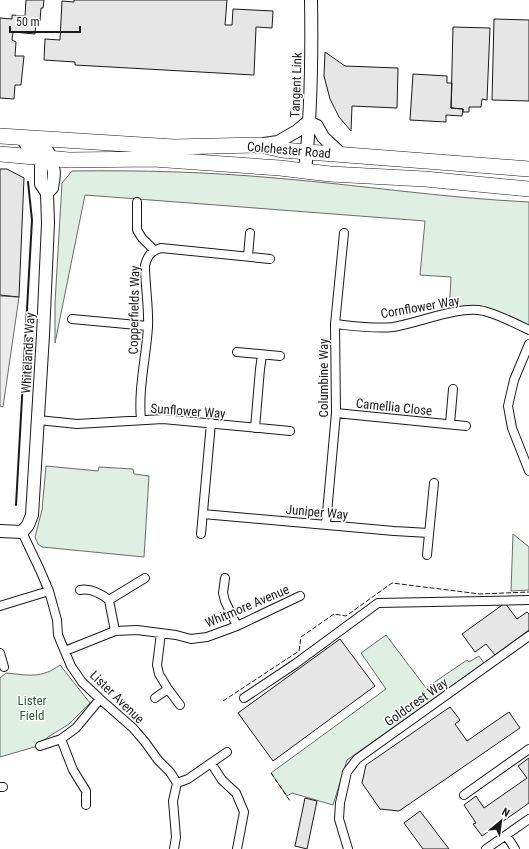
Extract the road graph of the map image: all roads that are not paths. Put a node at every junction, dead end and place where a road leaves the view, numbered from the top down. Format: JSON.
{"nodes":[{"id":1,"x":311,"y":0,"type":"edge"},
{"id":2,"x":308,"y":122,"type":"junction"},
{"id":3,"x":0,"y":136,"type":"edge"},
{"id":4,"x":21,"y":137,"type":"junction"},
{"id":5,"x":64,"y":140,"type":"junction"},
{"id":6,"x":261,"y":145,"type":"junction"},
{"id":7,"x":307,"y":151,"type":"junction"},
{"id":8,"x":0,"y":154,"type":"edge"},
{"id":9,"x":341,"y":154,"type":"junction"},
{"id":10,"x":50,"y":158,"type":"junction"},
{"id":11,"x":529,"y":169,"type":"edge"},
{"id":12,"x":305,"y":171,"type":"junction"},
{"id":13,"x":529,"y":190,"type":"edge"},
{"id":14,"x":137,"y":202,"type":"dead end"},
{"id":15,"x":250,"y":233,"type":"dead end"},
{"id":16,"x":344,"y":233,"type":"dead end"},
{"id":17,"x":154,"y":250,"type":"junction"},
{"id":18,"x":248,"y":256,"type":"junction"},
{"id":19,"x":270,"y":259,"type":"dead end"},
{"id":20,"x":72,"y":319,"type":"dead end"},
{"id":21,"x":335,"y":324,"type":"junction"},
{"id":22,"x":148,"y":326,"type":"junction"},
{"id":23,"x":529,"y":330,"type":"edge"},
{"id":24,"x":529,"y":344,"type":"edge"},
{"id":25,"x":237,"y":352,"type":"dead end"},
{"id":26,"x":262,"y":355,"type":"junction"},
{"id":27,"x":280,"y":356,"type":"dead end"},
{"id":28,"x":453,"y":389,"type":"dead end"},
{"id":29,"x":336,"y":413,"type":"junction"},
{"id":30,"x":38,"y":420,"type":"junction"},
{"id":31,"x":142,"y":420,"type":"junction"},
{"id":32,"x":211,"y":423,"type":"junction"},
{"id":33,"x":450,"y":424,"type":"junction"},
{"id":34,"x":466,"y":426,"type":"dead end"},
{"id":35,"x":255,"y":428,"type":"junction"},
{"id":36,"x":290,"y":430,"type":"dead end"},
{"id":37,"x":529,"y":471,"type":"edge"},
{"id":38,"x":434,"y":483,"type":"dead end"},
{"id":39,"x":203,"y":514,"type":"junction"},
{"id":40,"x":326,"y":524,"type":"junction"},
{"id":41,"x":0,"y":531,"type":"edge"},
{"id":42,"x":22,"y":532,"type":"junction"},
{"id":43,"x":429,"y":533,"type":"junction"},
{"id":44,"x":201,"y":534,"type":"dead end"},
{"id":45,"x":427,"y":555,"type":"dead end"},
{"id":46,"x":145,"y":578,"type":"dead end"},
{"id":47,"x":225,"y":578,"type":"dead end"},
{"id":48,"x":80,"y":590,"type":"dead end"},
{"id":49,"x":49,"y":591,"type":"junction"},
{"id":50,"x":300,"y":596,"type":"dead end"},
{"id":51,"x":109,"y":600,"type":"junction"},
{"id":52,"x":529,"y":600,"type":"edge"},
{"id":53,"x":0,"y":606,"type":"edge"},
{"id":54,"x":236,"y":626,"type":"junction"},
{"id":55,"x":115,"y":631,"type":"junction"},
{"id":56,"x":161,"y":634,"type":"junction"},
{"id":57,"x":529,"y":636,"type":"edge"},
{"id":58,"x":65,"y":651,"type":"junction"},
{"id":59,"x":0,"y":653,"type":"edge"},
{"id":60,"x":4,"y":667,"type":"dead end"},
{"id":61,"x":168,"y":689,"type":"junction"},
{"id":62,"x":155,"y":698,"type":"dead end"},
{"id":63,"x":244,"y":698,"type":"dead end"},
{"id":64,"x":100,"y":699,"type":"junction"},
{"id":65,"x":180,"y":704,"type":"dead end"},
{"id":66,"x":61,"y":739,"type":"junction"},
{"id":67,"x":40,"y":746,"type":"dead end"},
{"id":68,"x":529,"y":749,"type":"edge"},
{"id":69,"x":227,"y":752,"type":"dead end"},
{"id":70,"x":211,"y":763,"type":"junction"},
{"id":71,"x":177,"y":783,"type":"junction"},
{"id":72,"x":464,"y":795,"type":"dead end"},
{"id":73,"x":86,"y":805,"type":"dead end"},
{"id":74,"x":529,"y":819,"type":"edge"},
{"id":75,"x":506,"y":835,"type":"junction"},
{"id":76,"x":174,"y":849,"type":"edge"},
{"id":77,"x":237,"y":849,"type":"edge"},
{"id":78,"x":348,"y":849,"type":"edge"},
{"id":79,"x":486,"y":849,"type":"edge"},
{"id":80,"x":516,"y":849,"type":"edge"}],
"edges":[{"from":1,"to":2,"type":"street","name":"Tangent Link"},
{"from":2,"to":6,"type":"street"},
{"from":2,"to":7,"type":"street","name":"Tangent Link"},
{"from":2,"to":9,"type":"street"},
{"from":3,"to":4,"type":"highway","name":"Colchester Road"},
{"from":4,"to":5,"type":"highway","name":"Colchester Road"},
{"from":4,"to":10,"type":"street"},
{"from":5,"to":6,"type":"highway","name":"Colchester Road"},
{"from":5,"to":10,"type":"highway"},
{"from":6,"to":7,"type":"highway","name":"Colchester Road"},
{"from":7,"to":9,"type":"highway","name":"Colchester Road"},
{"from":7,"to":12,"type":"street","name":"Tangent Link"},
{"from":8,"to":10,"type":"highway","name":"Colchester Road"},
{"from":9,"to":11,"type":"highway","name":"Colchester Road"},
{"from":10,"to":12,"type":"highway","name":"Colchester Road"},
{"from":10,"to":30,"type":"street","name":"Whitelands Way"},
{"from":12,"to":13,"type":"highway","name":"Colchester Road"},
{"from":14,"to":17,"type":"street","name":"Copperfields Way"},
{"from":15,"to":18,"type":"street"},
{"from":16,"to":21,"type":"street","name":"Columbine Way"},
{"from":17,"to":18,"type":"street","name":"Copperfields Way"},
{"from":17,"to":22,"type":"street","name":"Copperfields Way"},
{"from":18,"to":19,"type":"street","name":"Copperfields Way"},
{"from":20,"to":22,"type":"street"},
{"from":21,"to":23,"type":"street","name":"Cornflower Way"},
{"from":21,"to":29,"type":"street","name":"Columbine Way"},
{"from":22,"to":31,"type":"street","name":"Copperfields Way"},
{"from":24,"to":37,"type":"street"},
{"from":25,"to":26,"type":"street"},
{"from":26,"to":27,"type":"street"},
{"from":26,"to":35,"type":"street"},
{"from":28,"to":33,"type":"street","name":"Camellia Close"},
{"from":29,"to":33,"type":"street","name":"Camellia Close"},
{"from":29,"to":40,"type":"street","name":"Columbine Way"},
{"from":30,"to":31,"type":"street","name":"Sunflower Way"},
{"from":30,"to":42,"type":"street","name":"Whitelands Way"},
{"from":31,"to":32,"type":"street","name":"Sunflower Way"},
{"from":32,"to":35,"type":"street","name":"Sunflower Way"},
{"from":32,"to":39,"type":"street"},
{"from":33,"to":34,"type":"street","name":"Camellia Close"},
{"from":35,"to":36,"type":"street","name":"Sunflower Way"},
{"from":38,"to":43,"type":"street"},
{"from":39,"to":40,"type":"street","name":"Juniper Way"},
{"from":39,"to":44,"type":"street"},
{"from":40,"to":43,"type":"street","name":"Juniper Way"},
{"from":41,"to":42,"type":"street"},
{"from":42,"to":49,"type":"street","name":"Lister Avenue"},
{"from":43,"to":45,"type":"street"},
{"from":46,"to":51,"type":"street"},
{"from":47,"to":54,"type":"street","name":"Whitmore Avenue"},
{"from":48,"to":51,"type":"street"},
{"from":49,"to":53,"type":"street"},
{"from":49,"to":58,"type":"street","name":"Lister Avenue"},
{"from":50,"to":54,"type":"street","name":"Whitmore Avenue"},
{"from":51,"to":55,"type":"street"},
{"from":52,"to":63,"type":"street"},
{"from":54,"to":56,"type":"street","name":"Whitmore Avenue"},
{"from":55,"to":56,"type":"street","name":"Whitmore Avenue"},
{"from":55,"to":58,"type":"street","name":"Whitmore Avenue"},
{"from":56,"to":61,"type":"street"},
{"from":57,"to":78,"type":"street","name":"Goldcrest Way"},
{"from":58,"to":64,"type":"street","name":"Lister Avenue"},
{"from":59,"to":60,"type":"street"},
{"from":61,"to":62,"type":"street"},
{"from":61,"to":65,"type":"street"},
{"from":64,"to":66,"type":"street"},
{"from":64,"to":71,"type":"street","name":"Lister Avenue"},
{"from":66,"to":67,"type":"street"},
{"from":66,"to":73,"type":"street"},
{"from":68,"to":72,"type":"street"},
{"from":69,"to":70,"type":"street"},
{"from":70,"to":71,"type":"street"},
{"from":70,"to":77,"type":"street"},
{"from":71,"to":76,"type":"street"},
{"from":74,"to":75,"type":"street"},
{"from":75,"to":79,"type":"street"},
{"from":75,"to":80,"type":"street"}]}
